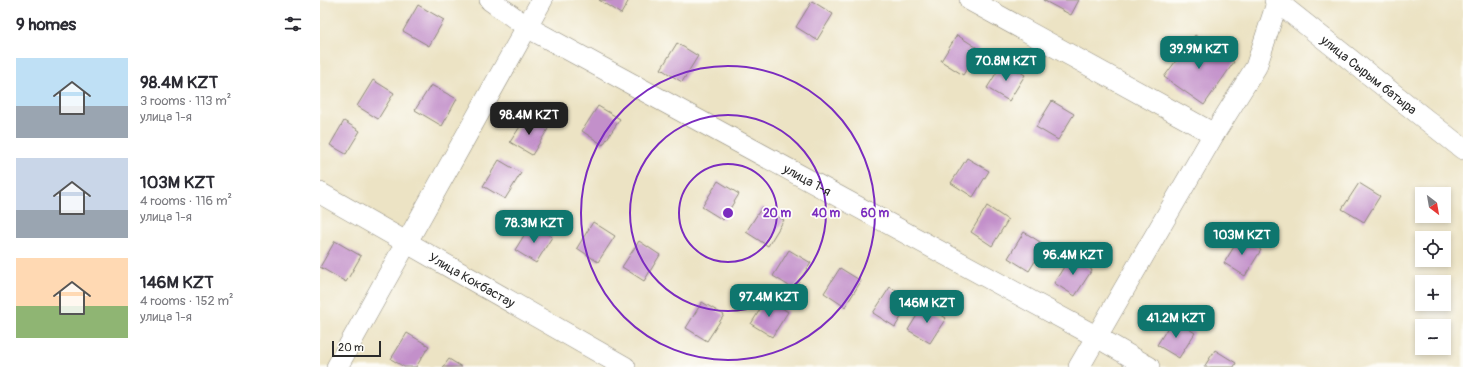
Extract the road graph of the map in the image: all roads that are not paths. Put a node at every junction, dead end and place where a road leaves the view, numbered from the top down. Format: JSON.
{"nodes":[{"id":1,"x":490,"y":0,"type":"edge"},
{"id":2,"x":542,"y":0,"type":"edge"},
{"id":3,"x":970,"y":0,"type":"edge"},
{"id":4,"x":1277,"y":0,"type":"edge"},
{"id":5,"x":528,"y":27,"type":"junction"},
{"id":6,"x":1214,"y":134,"type":"junction"},
{"id":7,"x":1463,"y":149,"type":"edge"},
{"id":8,"x":320,"y":192,"type":"edge"},
{"id":9,"x":407,"y":243,"type":"junction"},
{"id":10,"x":1097,"y":337,"type":"junction"},
{"id":11,"x":337,"y":367,"type":"edge"},
{"id":12,"x":625,"y":367,"type":"edge"},
{"id":13,"x":1079,"y":367,"type":"edge"},
{"id":14,"x":1149,"y":367,"type":"edge"}],
"edges":[{"from":1,"to":5,"type":"street","name":"улица 1-я"},
{"from":2,"to":5,"type":"street"},
{"from":3,"to":6,"type":"street"},
{"from":4,"to":6,"type":"street"},
{"from":4,"to":7,"type":"street","name":"улица Сырым батыра"},
{"from":5,"to":9,"type":"street"},
{"from":5,"to":10,"type":"street","name":"улица 1-я"},
{"from":6,"to":10,"type":"street"},
{"from":8,"to":9,"type":"street","name":"Улица Кокбастау"},
{"from":9,"to":11,"type":"street"},
{"from":9,"to":12,"type":"street","name":"Улица Кокбастау"},
{"from":10,"to":13,"type":"street"},
{"from":10,"to":14,"type":"street","name":"улица 1-я"}]}
